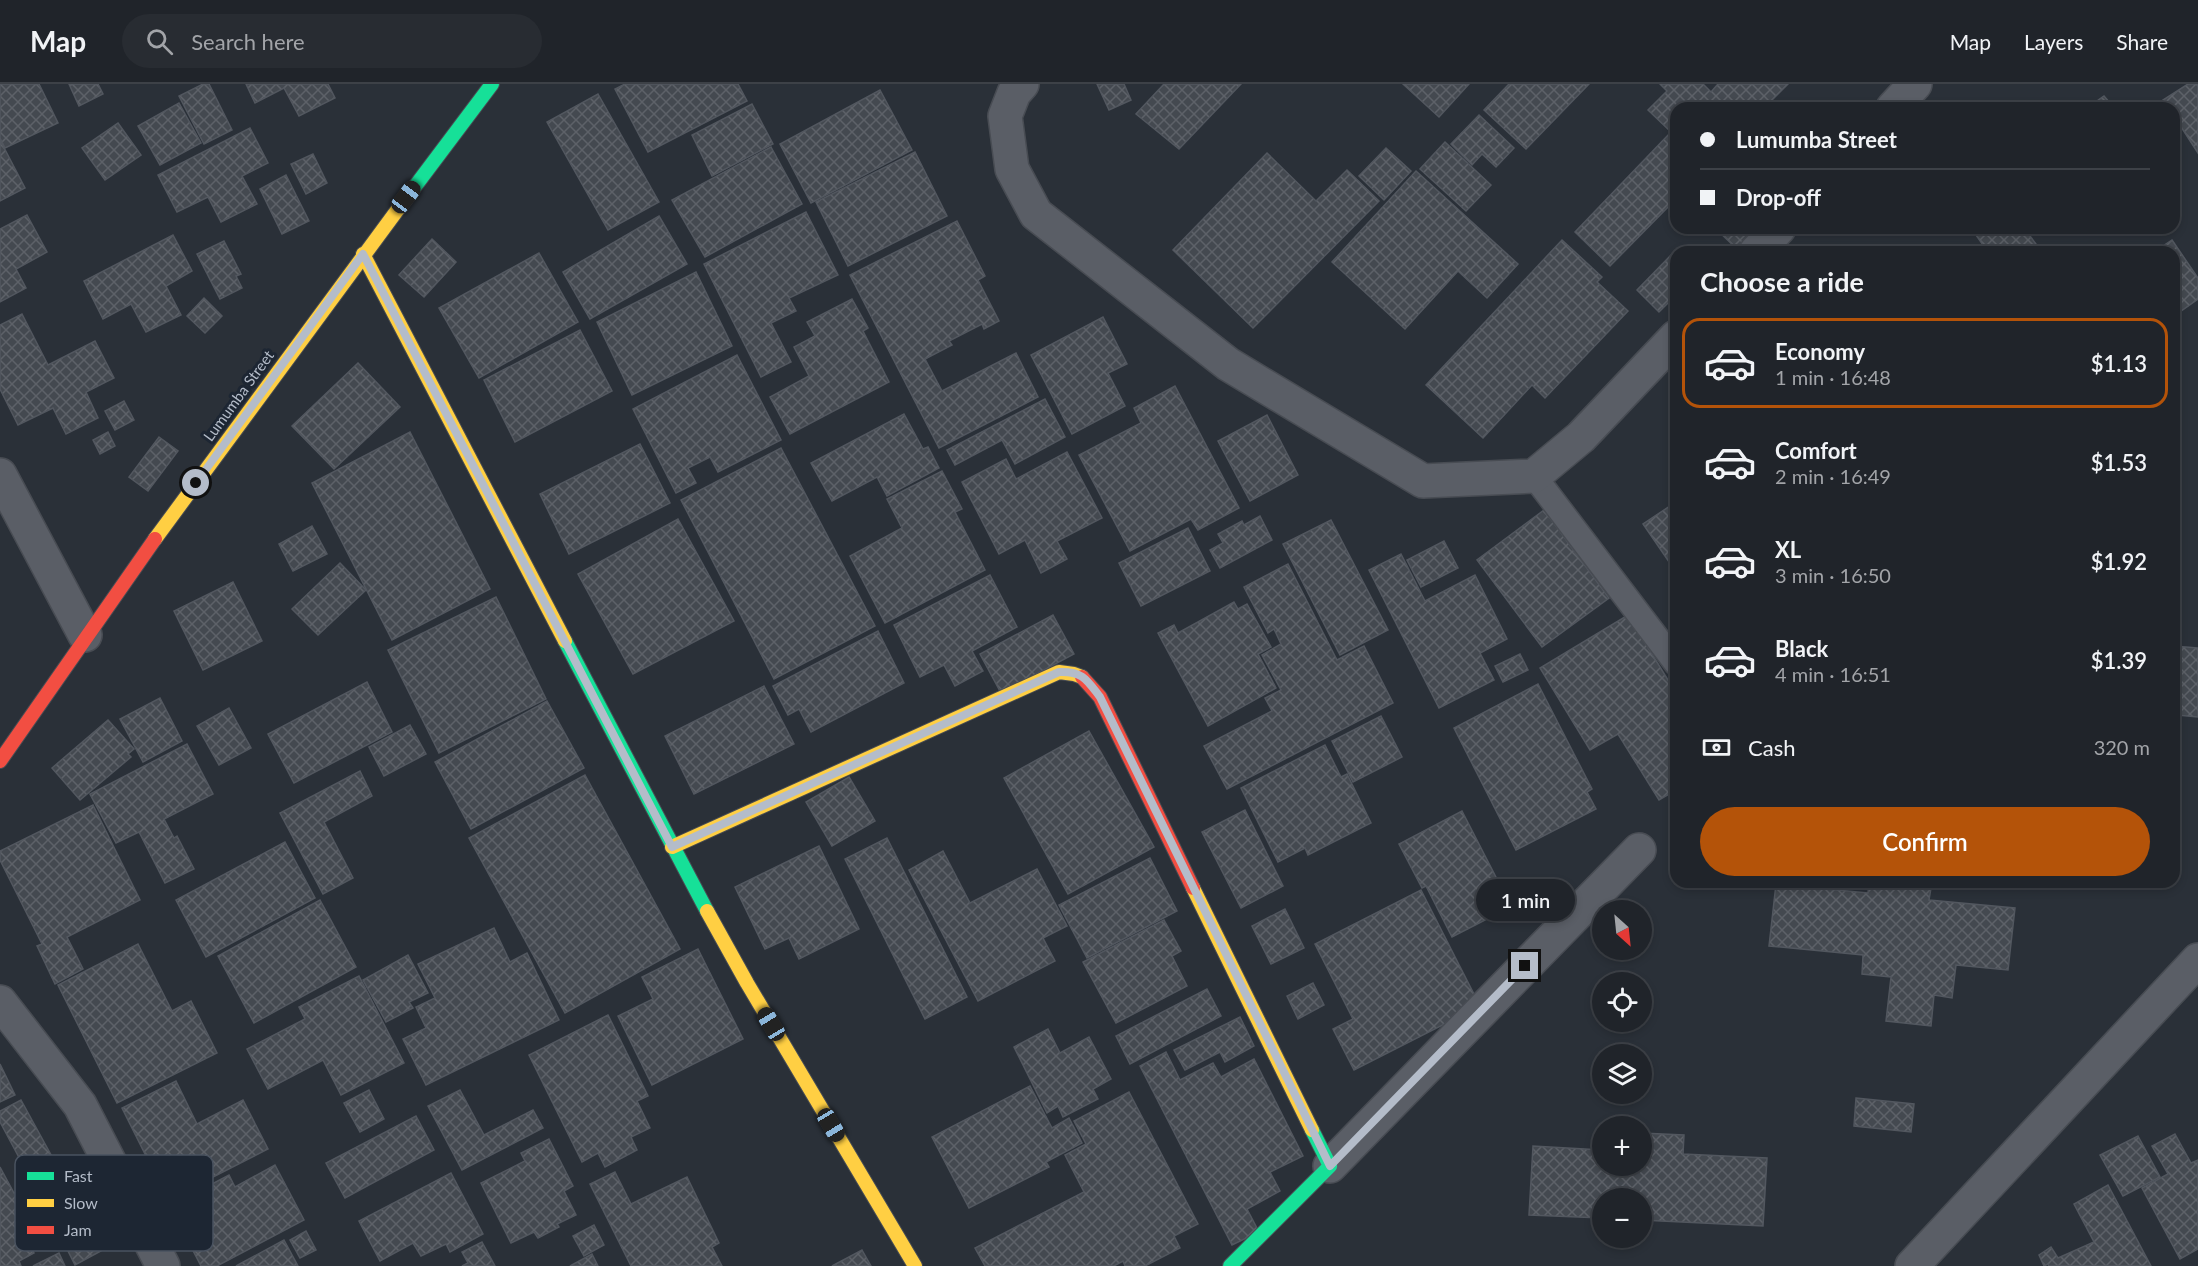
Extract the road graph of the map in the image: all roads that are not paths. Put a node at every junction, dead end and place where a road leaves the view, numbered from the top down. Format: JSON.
{"nodes":[{"id":1,"x":492,"y":84,"type":"edge"},
{"id":2,"x":1022,"y":84,"type":"edge"},
{"id":3,"x":1915,"y":84,"type":"edge"},
{"id":4,"x":1898,"y":102,"type":"edge"},
{"id":5,"x":1773,"y":234,"type":"edge"},
{"id":6,"x":1762,"y":246,"type":"edge"},
{"id":7,"x":363,"y":254,"type":"junction"},
{"id":8,"x":1670,"y":343,"type":"edge"},
{"id":9,"x":0,"y":475,"type":"edge"},
{"id":10,"x":1534,"y":476,"type":"junction"},
{"id":11,"x":85,"y":635,"type":"junction"},
{"id":12,"x":1670,"y":655,"type":"edge"},
{"id":13,"x":0,"y":761,"type":"edge"},
{"id":14,"x":672,"y":847,"type":"junction"},
{"id":15,"x":1639,"y":850,"type":"dead end"},
{"id":16,"x":2198,"y":960,"type":"edge"},
{"id":17,"x":0,"y":1002,"type":"edge"},
{"id":18,"x":106,"y":1155,"type":"edge"},
{"id":19,"x":1330,"y":1166,"type":"junction"},
{"id":20,"x":155,"y":1251,"type":"edge"},
{"id":21,"x":163,"y":1266,"type":"edge"},
{"id":22,"x":915,"y":1266,"type":"edge"},
{"id":23,"x":1230,"y":1266,"type":"edge"},
{"id":24,"x":1912,"y":1266,"type":"edge"}],
"edges":[{"from":1,"to":7,"type":"street","name":"Lumumba Street"},
{"from":2,"to":10,"type":"street"},
{"from":3,"to":4,"type":"street"},
{"from":5,"to":6,"type":"street"},
{"from":7,"to":11,"type":"street","name":"Lumumba Street"},
{"from":7,"to":14,"type":"street"},
{"from":8,"to":10,"type":"street"},
{"from":9,"to":11,"type":"street"},
{"from":10,"to":12,"type":"lane"},
{"from":11,"to":13,"type":"street","name":"Lumumba Street"},
{"from":14,"to":19,"type":"street"},
{"from":14,"to":22,"type":"street"},
{"from":15,"to":19,"type":"street"},
{"from":16,"to":24,"type":"street"},
{"from":17,"to":18,"type":"street"},
{"from":19,"to":23,"type":"street"},
{"from":20,"to":21,"type":"street"}]}
